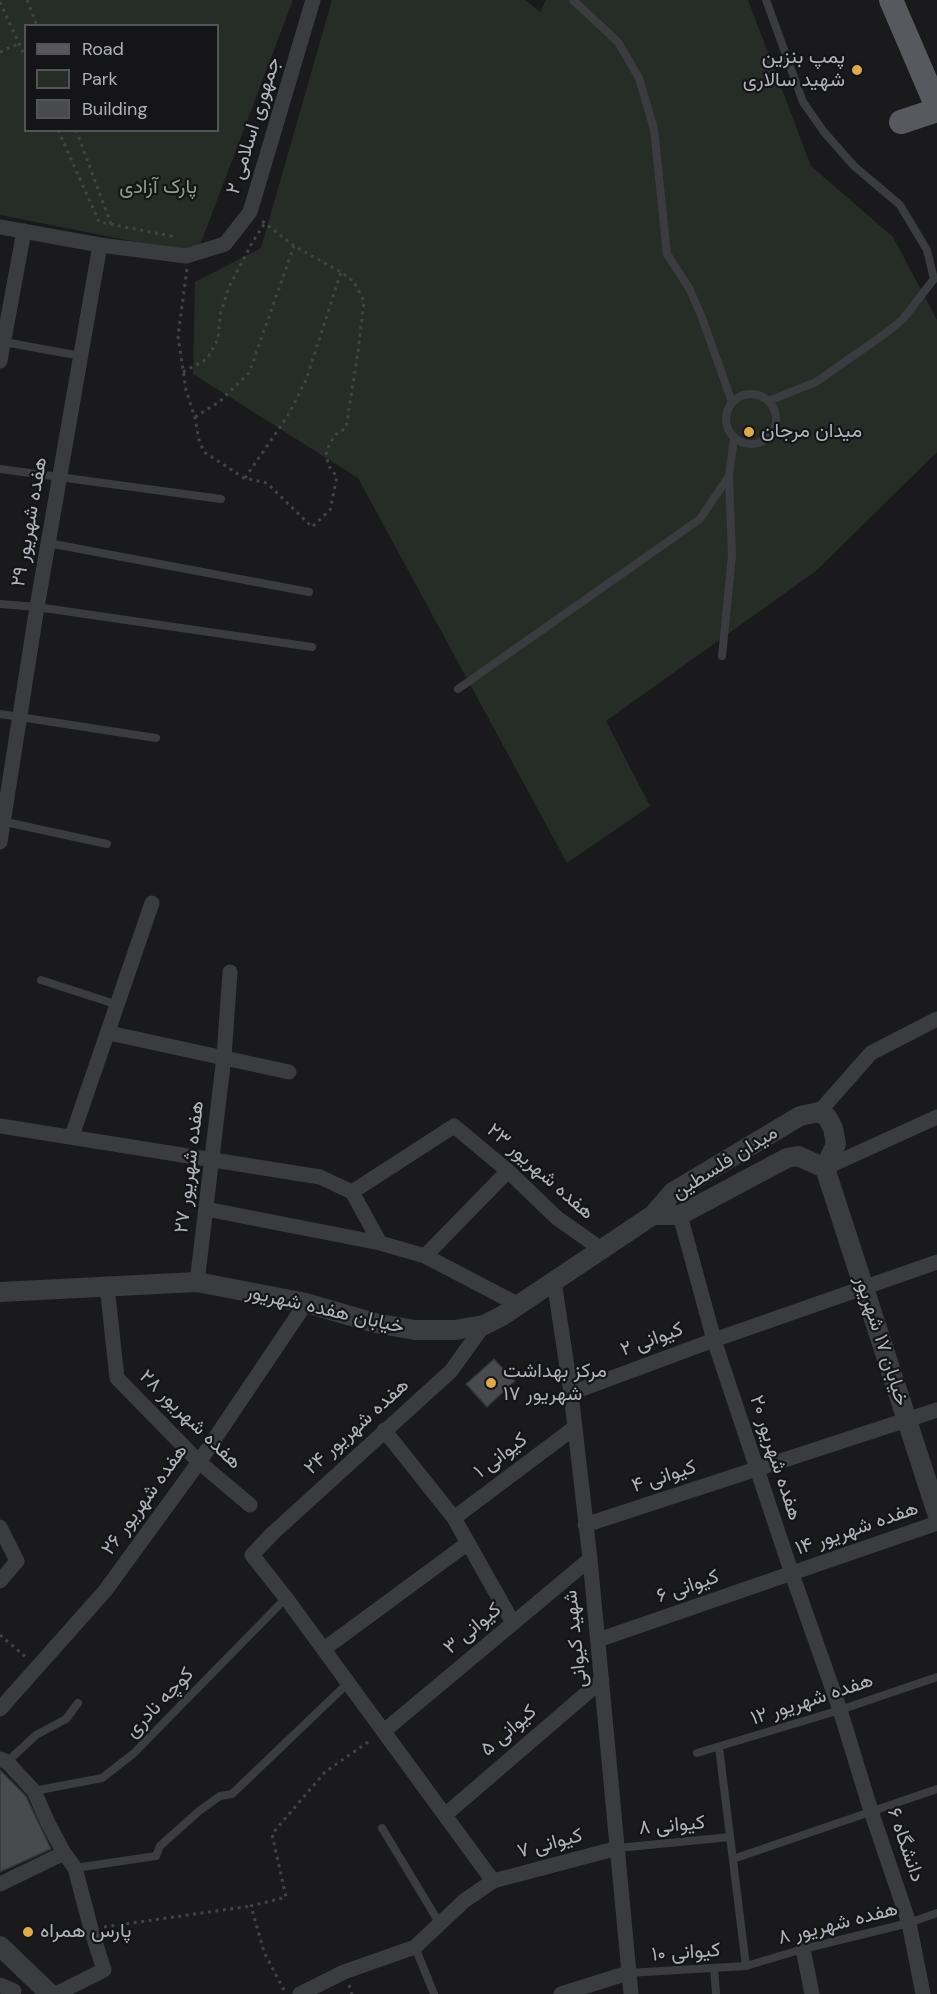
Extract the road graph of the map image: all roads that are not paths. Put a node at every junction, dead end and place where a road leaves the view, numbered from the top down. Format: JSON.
{"nodes":[{"id":1,"x":313,"y":0,"type":"edge"},
{"id":2,"x":573,"y":0,"type":"edge"},
{"id":3,"x":766,"y":0,"type":"edge"},
{"id":4,"x":891,"y":0,"type":"edge"},
{"id":5,"x":937,"y":109,"type":"edge"},
{"id":6,"x":901,"y":122,"type":"dead end"},
{"id":7,"x":0,"y":227,"type":"edge"},
{"id":8,"x":24,"y":231,"type":"junction"},
{"id":9,"x":100,"y":245,"type":"junction"},
{"id":10,"x":935,"y":279,"type":"edge"},
{"id":11,"x":3,"y":342,"type":"junction"},
{"id":12,"x":81,"y":356,"type":"junction"},
{"id":13,"x":0,"y":361,"type":"edge"},
{"id":14,"x":768,"y":401,"type":"junction"},
{"id":15,"x":732,"y":402,"type":"junction"},
{"id":16,"x":734,"y":438,"type":"junction"},
{"id":17,"x":0,"y":469,"type":"edge"},
{"id":18,"x":729,"y":476,"type":"junction"},
{"id":19,"x":60,"y":477,"type":"junction"},
{"id":20,"x":221,"y":499,"type":"dead end"},
{"id":21,"x":48,"y":543,"type":"junction"},
{"id":22,"x":309,"y":592,"type":"dead end"},
{"id":23,"x":0,"y":604,"type":"edge"},
{"id":24,"x":37,"y":608,"type":"junction"},
{"id":25,"x":312,"y":647,"type":"dead end"},
{"id":26,"x":722,"y":656,"type":"dead end"},
{"id":27,"x":458,"y":689,"type":"dead end"},
{"id":28,"x":0,"y":714,"type":"edge"},
{"id":29,"x":20,"y":716,"type":"junction"},
{"id":30,"x":156,"y":738,"type":"dead end"},
{"id":31,"x":2,"y":821,"type":"edge"},
{"id":32,"x":0,"y":842,"type":"edge"},
{"id":33,"x":107,"y":843,"type":"dead end"},
{"id":34,"x":152,"y":903,"type":"dead end"},
{"id":35,"x":230,"y":972,"type":"dead end"},
{"id":36,"x":41,"y":980,"type":"dead end"},
{"id":37,"x":118,"y":1005,"type":"junction"},
{"id":38,"x":937,"y":1019,"type":"edge"},
{"id":39,"x":109,"y":1033,"type":"junction"},
{"id":40,"x":224,"y":1057,"type":"junction"},
{"id":41,"x":289,"y":1072,"type":"dead end"},
{"id":42,"x":819,"y":1112,"type":"junction"},
{"id":43,"x":937,"y":1117,"type":"edge"},
{"id":44,"x":0,"y":1126,"type":"edge"},
{"id":45,"x":72,"y":1136,"type":"junction"},
{"id":46,"x":212,"y":1160,"type":"junction"},
{"id":47,"x":825,"y":1168,"type":"junction"},
{"id":48,"x":508,"y":1171,"type":"junction"},
{"id":49,"x":352,"y":1192,"type":"junction"},
{"id":50,"x":206,"y":1209,"type":"junction"},
{"id":51,"x":653,"y":1215,"type":"junction"},
{"id":52,"x":680,"y":1215,"type":"junction"},
{"id":53,"x":380,"y":1243,"type":"junction"},
{"id":54,"x":601,"y":1249,"type":"junction"},
{"id":55,"x":425,"y":1256,"type":"junction"},
{"id":56,"x":937,"y":1262,"type":"edge"},
{"id":57,"x":196,"y":1281,"type":"junction"},
{"id":58,"x":554,"y":1281,"type":"junction"},
{"id":59,"x":107,"y":1286,"type":"junction"},
{"id":60,"x":864,"y":1288,"type":"junction"},
{"id":61,"x":0,"y":1292,"type":"edge"},
{"id":62,"x":306,"y":1303,"type":"junction"},
{"id":63,"x":519,"y":1305,"type":"junction"},
{"id":64,"x":484,"y":1325,"type":"junction"},
{"id":65,"x":714,"y":1340,"type":"junction"},
{"id":66,"x":571,"y":1393,"type":"junction"},
{"id":67,"x":937,"y":1410,"type":"edge"},
{"id":68,"x":907,"y":1420,"type":"junction"},
{"id":69,"x":574,"y":1428,"type":"junction"},
{"id":70,"x":384,"y":1430,"type":"junction"},
{"id":71,"x":200,"y":1462,"type":"junction"},
{"id":72,"x":756,"y":1469,"type":"junction"},
{"id":73,"x":250,"y":1505,"type":"dead end"},
{"id":74,"x":937,"y":1513,"type":"edge"},
{"id":75,"x":454,"y":1518,"type":"junction"},
{"id":76,"x":937,"y":1523,"type":"edge"},
{"id":77,"x":585,"y":1525,"type":"junction"},
{"id":78,"x":0,"y":1527,"type":"edge"},
{"id":79,"x":468,"y":1543,"type":"junction"},
{"id":80,"x":590,"y":1559,"type":"junction"},
{"id":81,"x":792,"y":1574,"type":"junction"},
{"id":82,"x":0,"y":1581,"type":"edge"},
{"id":83,"x":286,"y":1598,"type":"junction"},
{"id":84,"x":513,"y":1623,"type":"junction"},
{"id":85,"x":598,"y":1640,"type":"junction"},
{"id":86,"x":324,"y":1649,"type":"junction"},
{"id":87,"x":937,"y":1677,"type":"edge"},
{"id":88,"x":602,"y":1680,"type":"junction"},
{"id":89,"x":348,"y":1683,"type":"junction"},
{"id":90,"x":78,"y":1703,"type":"dead end"},
{"id":91,"x":0,"y":1709,"type":"edge"},
{"id":92,"x":840,"y":1710,"type":"junction"},
{"id":93,"x":384,"y":1731,"type":"junction"},
{"id":94,"x":719,"y":1747,"type":"junction"},
{"id":95,"x":697,"y":1753,"type":"dead end"},
{"id":96,"x":3,"y":1761,"type":"edge"},
{"id":97,"x":937,"y":1790,"type":"edge"},
{"id":98,"x":34,"y":1791,"type":"junction"},
{"id":99,"x":871,"y":1811,"type":"junction"},
{"id":100,"x":445,"y":1815,"type":"junction"},
{"id":101,"x":382,"y":1828,"type":"dead end"},
{"id":102,"x":730,"y":1837,"type":"junction"},
{"id":103,"x":618,"y":1848,"type":"junction"},
{"id":104,"x":64,"y":1852,"type":"junction"},
{"id":105,"x":733,"y":1859,"type":"junction"},
{"id":106,"x":75,"y":1868,"type":"junction"},
{"id":107,"x":493,"y":1881,"type":"junction"},
{"id":108,"x":0,"y":1884,"type":"edge"},
{"id":109,"x":937,"y":1913,"type":"edge"},
{"id":110,"x":909,"y":1923,"type":"junction"},
{"id":111,"x":440,"y":1924,"type":"junction"},
{"id":112,"x":0,"y":1946,"type":"edge"},
{"id":113,"x":415,"y":1947,"type":"junction"},
{"id":114,"x":803,"y":1949,"type":"junction"},
{"id":115,"x":746,"y":1966,"type":"junction"},
{"id":116,"x":714,"y":1968,"type":"junction"},
{"id":117,"x":628,"y":1973,"type":"junction"},
{"id":118,"x":34,"y":1979,"type":"junction"},
{"id":119,"x":10,"y":1990,"type":"edge"},
{"id":120,"x":50,"y":1994,"type":"edge"},
{"id":121,"x":56,"y":1994,"type":"edge"},
{"id":122,"x":300,"y":1994,"type":"edge"},
{"id":123,"x":434,"y":1994,"type":"edge"},
{"id":124,"x":561,"y":1994,"type":"edge"},
{"id":125,"x":631,"y":1994,"type":"edge"},
{"id":126,"x":716,"y":1994,"type":"edge"},
{"id":127,"x":812,"y":1994,"type":"edge"},
{"id":128,"x":923,"y":1994,"type":"edge"}],
"edges":[{"from":1,"to":9,"type":"street","name":"جمهوری اسلامی ۲"},
{"from":2,"to":15,"type":"lane"},
{"from":3,"to":10,"type":"lane"},
{"from":4,"to":5,"type":"main road"},
{"from":5,"to":6,"type":"main road"},
{"from":7,"to":8,"type":"street","name":"جمهوری اسلامی ۲"},
{"from":8,"to":9,"type":"street","name":"جمهوری اسلامی ۲"},
{"from":8,"to":11,"type":"street"},
{"from":9,"to":12,"type":"street","name":"هفده شهریور ۲۹"},
{"from":10,"to":14,"type":"lane"},
{"from":11,"to":12,"type":"lane"},
{"from":11,"to":13,"type":"street"},
{"from":12,"to":19,"type":"street","name":"هفده شهریور ۲۹"},
{"from":14,"to":15,"type":"lane"},
{"from":14,"to":16,"type":"lane"},
{"from":15,"to":16,"type":"lane"},
{"from":16,"to":18,"type":"lane"},
{"from":17,"to":19,"type":"lane"},
{"from":18,"to":26,"type":"lane"},
{"from":18,"to":27,"type":"lane"},
{"from":19,"to":20,"type":"lane"},
{"from":19,"to":21,"type":"street","name":"هفده شهریور ۲۹"},
{"from":21,"to":22,"type":"lane"},
{"from":21,"to":24,"type":"street","name":"هفده شهریور ۲۹"},
{"from":23,"to":24,"type":"lane"},
{"from":24,"to":25,"type":"lane"},
{"from":24,"to":29,"type":"street","name":"هفده شهریور ۲۹"},
{"from":28,"to":29,"type":"lane"},
{"from":29,"to":30,"type":"lane"},
{"from":29,"to":31,"type":"street","name":"هفده شهریور ۲۹"},
{"from":31,"to":32,"type":"street","name":"هفده شهریور ۲۹"},
{"from":31,"to":33,"type":"lane"},
{"from":34,"to":37,"type":"street"},
{"from":35,"to":40,"type":"street","name":"هفده شهریور ۲۷"},
{"from":36,"to":37,"type":"lane"},
{"from":37,"to":39,"type":"street"},
{"from":38,"to":42,"type":"street"},
{"from":39,"to":40,"type":"street"},
{"from":39,"to":45,"type":"street"},
{"from":40,"to":41,"type":"street"},
{"from":40,"to":46,"type":"street","name":"هفده شهریور ۲۷"},
{"from":42,"to":47,"type":"street"},
{"from":42,"to":51,"type":"street","name":"میدان فلسطین"},
{"from":43,"to":47,"type":"street"},
{"from":44,"to":45,"type":"street"},
{"from":45,"to":46,"type":"street"},
{"from":46,"to":49,"type":"street"},
{"from":46,"to":50,"type":"street","name":"هفده شهریور ۲۷"},
{"from":47,"to":52,"type":"street","name":"میدان فلسطین"},
{"from":47,"to":60,"type":"street","name":"خیابان ۱۷ شهریور"},
{"from":48,"to":49,"type":"street","name":"هفده شهریور ۲۳"},
{"from":48,"to":54,"type":"street","name":"هفده شهریور ۲۳"},
{"from":48,"to":55,"type":"street"},
{"from":49,"to":53,"type":"street"},
{"from":50,"to":53,"type":"street"},
{"from":50,"to":57,"type":"street","name":"هفده شهریور ۲۷"},
{"from":51,"to":52,"type":"street","name":"میدان فلسطین"},
{"from":51,"to":54,"type":"street","name":"خیابان هفده شهریور"},
{"from":52,"to":65,"type":"street","name":"هفده شهریور ۲۰"},
{"from":53,"to":55,"type":"street"},
{"from":54,"to":58,"type":"street","name":"خیابان هفده شهریور"},
{"from":55,"to":63,"type":"street"},
{"from":56,"to":60,"type":"street","name":"کیوانی ۲"},
{"from":57,"to":59,"type":"street","name":"خیابان هفده شهریور"},
{"from":57,"to":62,"type":"street","name":"خیابان هفده شهریور"},
{"from":58,"to":63,"type":"street","name":"خیابان هفده شهریور"},
{"from":58,"to":66,"type":"street","name":"شهید کیوانی"},
{"from":59,"to":61,"type":"street","name":"خیابان هفده شهریور"},
{"from":59,"to":71,"type":"street","name":"هفده شهریور ۲۸"},
{"from":60,"to":65,"type":"street","name":"کیوانی ۲"},
{"from":60,"to":68,"type":"street","name":"خیابان ۱۷ شهریور"},
{"from":62,"to":64,"type":"street","name":"خیابان هفده شهریور"},
{"from":62,"to":71,"type":"street","name":"هفده شهریور ۲۶"},
{"from":63,"to":64,"type":"street","name":"خیابان هفده شهریور"},
{"from":64,"to":70,"type":"street","name":"هفده شهریور ۲۴"},
{"from":65,"to":66,"type":"street","name":"کیوانی ۲"},
{"from":65,"to":72,"type":"street","name":"هفده شهریور ۲۰"},
{"from":66,"to":69,"type":"street","name":"شهید کیوانی"},
{"from":67,"to":68,"type":"street","name":"کیوانی ۴"},
{"from":68,"to":72,"type":"street","name":"کیوانی ۴"},
{"from":68,"to":74,"type":"street","name":"خیابان ۱۷ شهریور"},
{"from":69,"to":75,"type":"street","name":"کیوانی ۱"},
{"from":69,"to":77,"type":"street","name":"شهید کیوانی"},
{"from":70,"to":75,"type":"street"},
{"from":70,"to":83,"type":"street","name":"هفده شهریور ۲۴"},
{"from":71,"to":73,"type":"street","name":"هفده شهریور ۲۸"},
{"from":71,"to":91,"type":"street","name":"هفده شهریور ۲۶"},
{"from":72,"to":77,"type":"street","name":"کیوانی ۴"},
{"from":72,"to":81,"type":"street","name":"هفده شهریور ۲۰"},
{"from":75,"to":79,"type":"street"},
{"from":76,"to":81,"type":"street","name":"هفده شهریور ۱۴"},
{"from":77,"to":80,"type":"street","name":"شهید کیوانی"},
{"from":78,"to":82,"type":"street"},
{"from":79,"to":84,"type":"street"},
{"from":79,"to":86,"type":"street"},
{"from":80,"to":84,"type":"street","name":"کیوانی ۳"},
{"from":80,"to":85,"type":"street","name":"شهید کیوانی"},
{"from":81,"to":85,"type":"street","name":"کیوانی ۶"},
{"from":81,"to":92,"type":"street","name":"هفده شهریور ۲۰"},
{"from":83,"to":86,"type":"street"},
{"from":83,"to":98,"type":"lane","name":"کوچه نادری"},
{"from":84,"to":93,"type":"street","name":"کیوانی ۳"},
{"from":85,"to":88,"type":"street","name":"شهید کیوانی"},
{"from":86,"to":89,"type":"street"},
{"from":87,"to":92,"type":"lane","name":"هفده شهریور ۱۲"},
{"from":88,"to":100,"type":"street","name":"کیوانی ۵"},
{"from":88,"to":103,"type":"street","name":"شهید کیوانی"},
{"from":89,"to":93,"type":"street"},
{"from":89,"to":106,"type":"lane"},
{"from":90,"to":96,"type":"lane"},
{"from":92,"to":94,"type":"lane","name":"هفده شهریور ۱۲"},
{"from":92,"to":99,"type":"street","name":"دانشگاه ۶"},
{"from":93,"to":100,"type":"street"},
{"from":94,"to":95,"type":"lane","name":"هفده شهریور ۱۲"},
{"from":94,"to":102,"type":"lane"},
{"from":96,"to":98,"type":"street"},
{"from":97,"to":99,"type":"lane"},
{"from":98,"to":104,"type":"street"},
{"from":99,"to":105,"type":"lane"},
{"from":99,"to":110,"type":"street","name":"دانشگاه ۶"},
{"from":100,"to":107,"type":"street"},
{"from":101,"to":111,"type":"lane"},
{"from":102,"to":103,"type":"lane","name":"کیوانی ۸"},
{"from":102,"to":105,"type":"lane"},
{"from":103,"to":107,"type":"street","name":"کیوانی ۷"},
{"from":103,"to":117,"type":"street","name":"شهید کیوانی"},
{"from":104,"to":106,"type":"street"},
{"from":104,"to":108,"type":"street"},
{"from":105,"to":115,"type":"lane"},
{"from":106,"to":121,"type":"street"},
{"from":107,"to":111,"type":"street","name":"کیوانی ۷"},
{"from":109,"to":110,"type":"lane","name":"هفده شهریور ۸"},
{"from":110,"to":114,"type":"lane","name":"هفده شهریور ۸"},
{"from":110,"to":128,"type":"street","name":"دانشگاه ۶"},
{"from":111,"to":113,"type":"street","name":"کیوانی ۷"},
{"from":112,"to":118,"type":"street"},
{"from":113,"to":122,"type":"street"},
{"from":113,"to":123,"type":"lane"},
{"from":114,"to":115,"type":"lane","name":"هفده شهریور ۸"},
{"from":114,"to":127,"type":"street"},
{"from":115,"to":116,"type":"lane","name":"کیوانی ۱۰"},
{"from":116,"to":117,"type":"lane","name":"کیوانی ۱۰"},
{"from":116,"to":126,"type":"lane"},
{"from":117,"to":124,"type":"street"},
{"from":117,"to":125,"type":"street","name":"شهید کیوانی"},
{"from":118,"to":119,"type":"lane"},
{"from":118,"to":120,"type":"street"}]}
